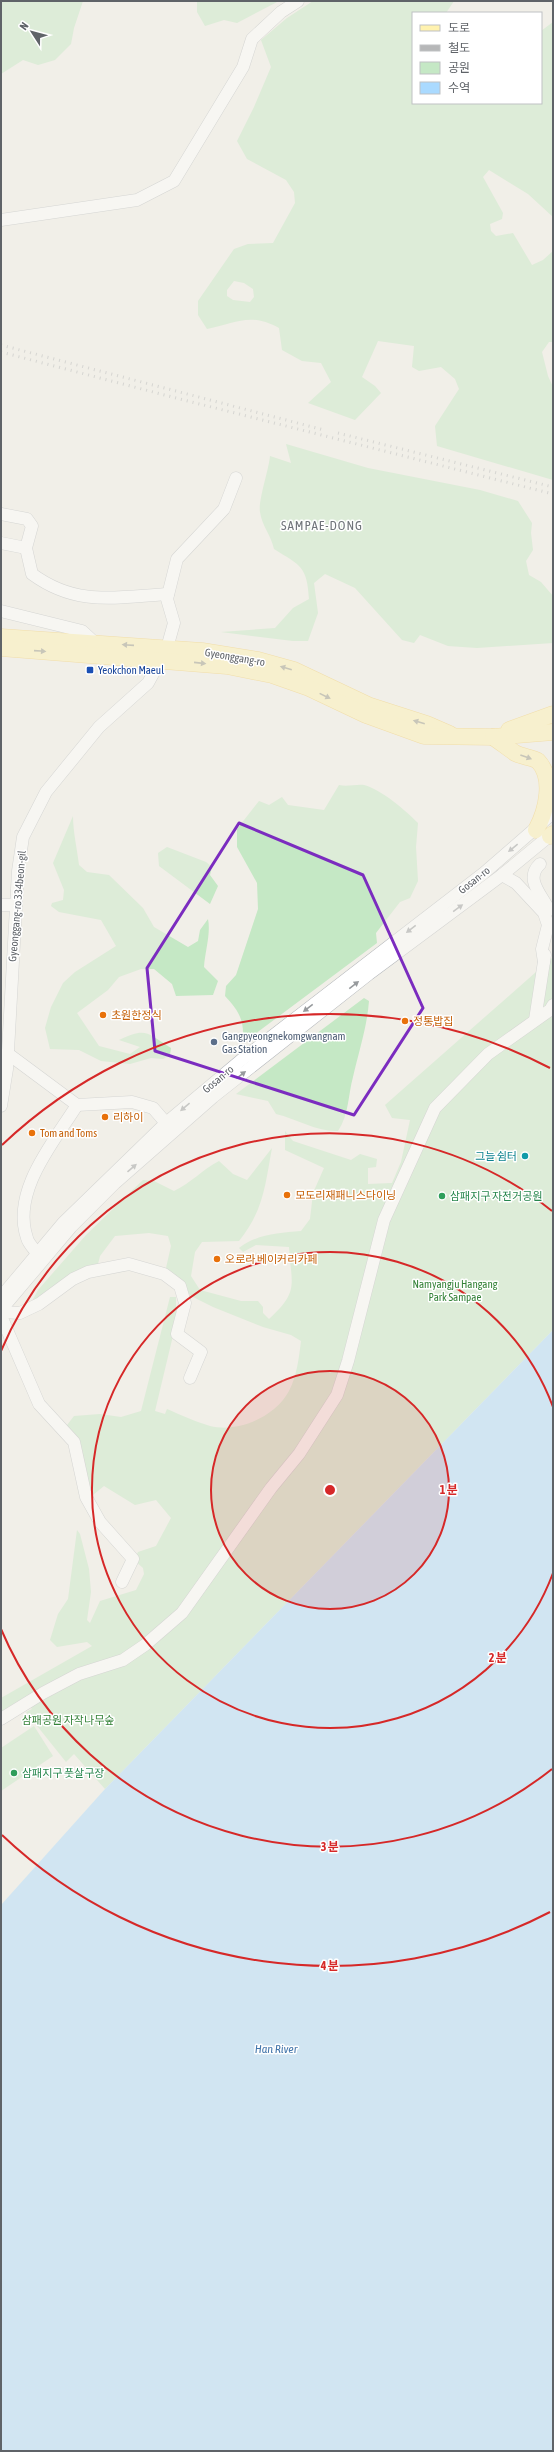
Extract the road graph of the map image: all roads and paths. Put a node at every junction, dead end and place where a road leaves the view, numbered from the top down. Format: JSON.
{"nodes":[{"id":1,"x":298,"y":1,"type":"edge"},
{"id":2,"x":1,"y":220,"type":"edge"},
{"id":3,"x":236,"y":478,"type":"dead end"},
{"id":4,"x":1,"y":514,"type":"edge"},
{"id":5,"x":1,"y":543,"type":"edge"},
{"id":6,"x":26,"y":548,"type":"junction"},
{"id":7,"x":168,"y":594,"type":"junction"},
{"id":8,"x":1,"y":612,"type":"edge"},
{"id":9,"x":1,"y":637,"type":"edge"},
{"id":10,"x":95,"y":643,"type":"junction"},
{"id":11,"x":1,"y":648,"type":"edge"},
{"id":12,"x":164,"y":654,"type":"junction"},
{"id":13,"x":553,"y":714,"type":"edge"},
{"id":14,"x":553,"y":732,"type":"edge"},
{"id":15,"x":493,"y":737,"type":"junction"},
{"id":16,"x":553,"y":813,"type":"edge"},
{"id":17,"x":548,"y":833,"type":"edge"},
{"id":18,"x":540,"y":864,"type":"dead end"},
{"id":19,"x":502,"y":875,"type":"junction"},
{"id":20,"x":1,"y":905,"type":"edge"},
{"id":21,"x":16,"y":905,"type":"junction"},
{"id":22,"x":553,"y":919,"type":"edge"},
{"id":23,"x":553,"y":927,"type":"edge"},
{"id":24,"x":544,"y":962,"type":"junction"},
{"id":25,"x":553,"y":1005,"type":"edge"},
{"id":26,"x":5,"y":1016,"type":"edge"},
{"id":27,"x":535,"y":1020,"type":"junction"},
{"id":28,"x":7,"y":1053,"type":"junction"},
{"id":29,"x":77,"y":1105,"type":"junction"},
{"id":30,"x":1,"y":1106,"type":"edge"},
{"id":31,"x":166,"y":1122,"type":"junction"},
{"id":32,"x":38,"y":1253,"type":"junction"},
{"id":33,"x":1,"y":1297,"type":"edge"},
{"id":34,"x":1,"y":1311,"type":"edge"},
{"id":35,"x":1,"y":1316,"type":"edge"},
{"id":36,"x":190,"y":1378,"type":"dead end"},
{"id":37,"x":122,"y":1582,"type":"dead end"},
{"id":38,"x":1,"y":1720,"type":"edge"}],
"edges":[{"from":1,"to":2,"type":"street"},
{"from":3,"to":7,"type":"street"},
{"from":4,"to":6,"type":"street"},
{"from":5,"to":6,"type":"street"},
{"from":6,"to":7,"type":"street"},
{"from":7,"to":12,"type":"street","name":"Gyeonggang-ro 334beon-gil"},
{"from":8,"to":10,"type":"street"},
{"from":9,"to":10,"type":"main road","name":"Gyeonggang-ro"},
{"from":12,"to":10,"type":"main road","name":"Gyeonggang-ro","one_way":true},
{"from":11,"to":12,"type":"main road","name":"Gyeonggang-ro","one_way":true},
{"from":12,"to":15,"type":"main road","name":"Gyeonggang-ro"},
{"from":12,"to":21,"type":"street","name":"Gyeonggang-ro 334beon-gil"},
{"from":13,"to":15,"type":"main road"},
{"from":14,"to":15,"type":"main road","name":"Gyeonggang-ro"},
{"from":15,"to":17,"type":"main road","one_way":true},
{"from":16,"to":17,"type":"street","name":"Gosan-ro"},
{"from":17,"to":19,"type":"street","name":"Gosan-ro"},
{"from":17,"to":31,"type":"street","name":"Gosan-ro","one_way":true},
{"from":18,"to":22,"type":"street"},
{"from":19,"to":24,"type":"street"},
{"from":34,"to":19,"type":"street","name":"Gosan-ro","one_way":true},
{"from":20,"to":21,"type":"street"},
{"from":21,"to":26,"type":"street","name":"Gyeonggang-ro 334beon-gil"},
{"from":23,"to":24,"type":"street"},
{"from":24,"to":27,"type":"street"},
{"from":25,"to":27,"type":"street"},
{"from":26,"to":28,"type":"street","name":"Gyeonggang-ro 334beon-gil"},
{"from":27,"to":38,"type":"street"},
{"from":28,"to":29,"type":"street"},
{"from":28,"to":30,"type":"street","name":"Gyeonggang-ro 334beon-gil"},
{"from":29,"to":31,"type":"street"},
{"from":29,"to":32,"type":"street"},
{"from":31,"to":32,"type":"street","name":"Gosan-ro"},
{"from":32,"to":33,"type":"street","name":"Gosan-ro"},
{"from":34,"to":36,"type":"street"},
{"from":35,"to":37,"type":"street"}]}
